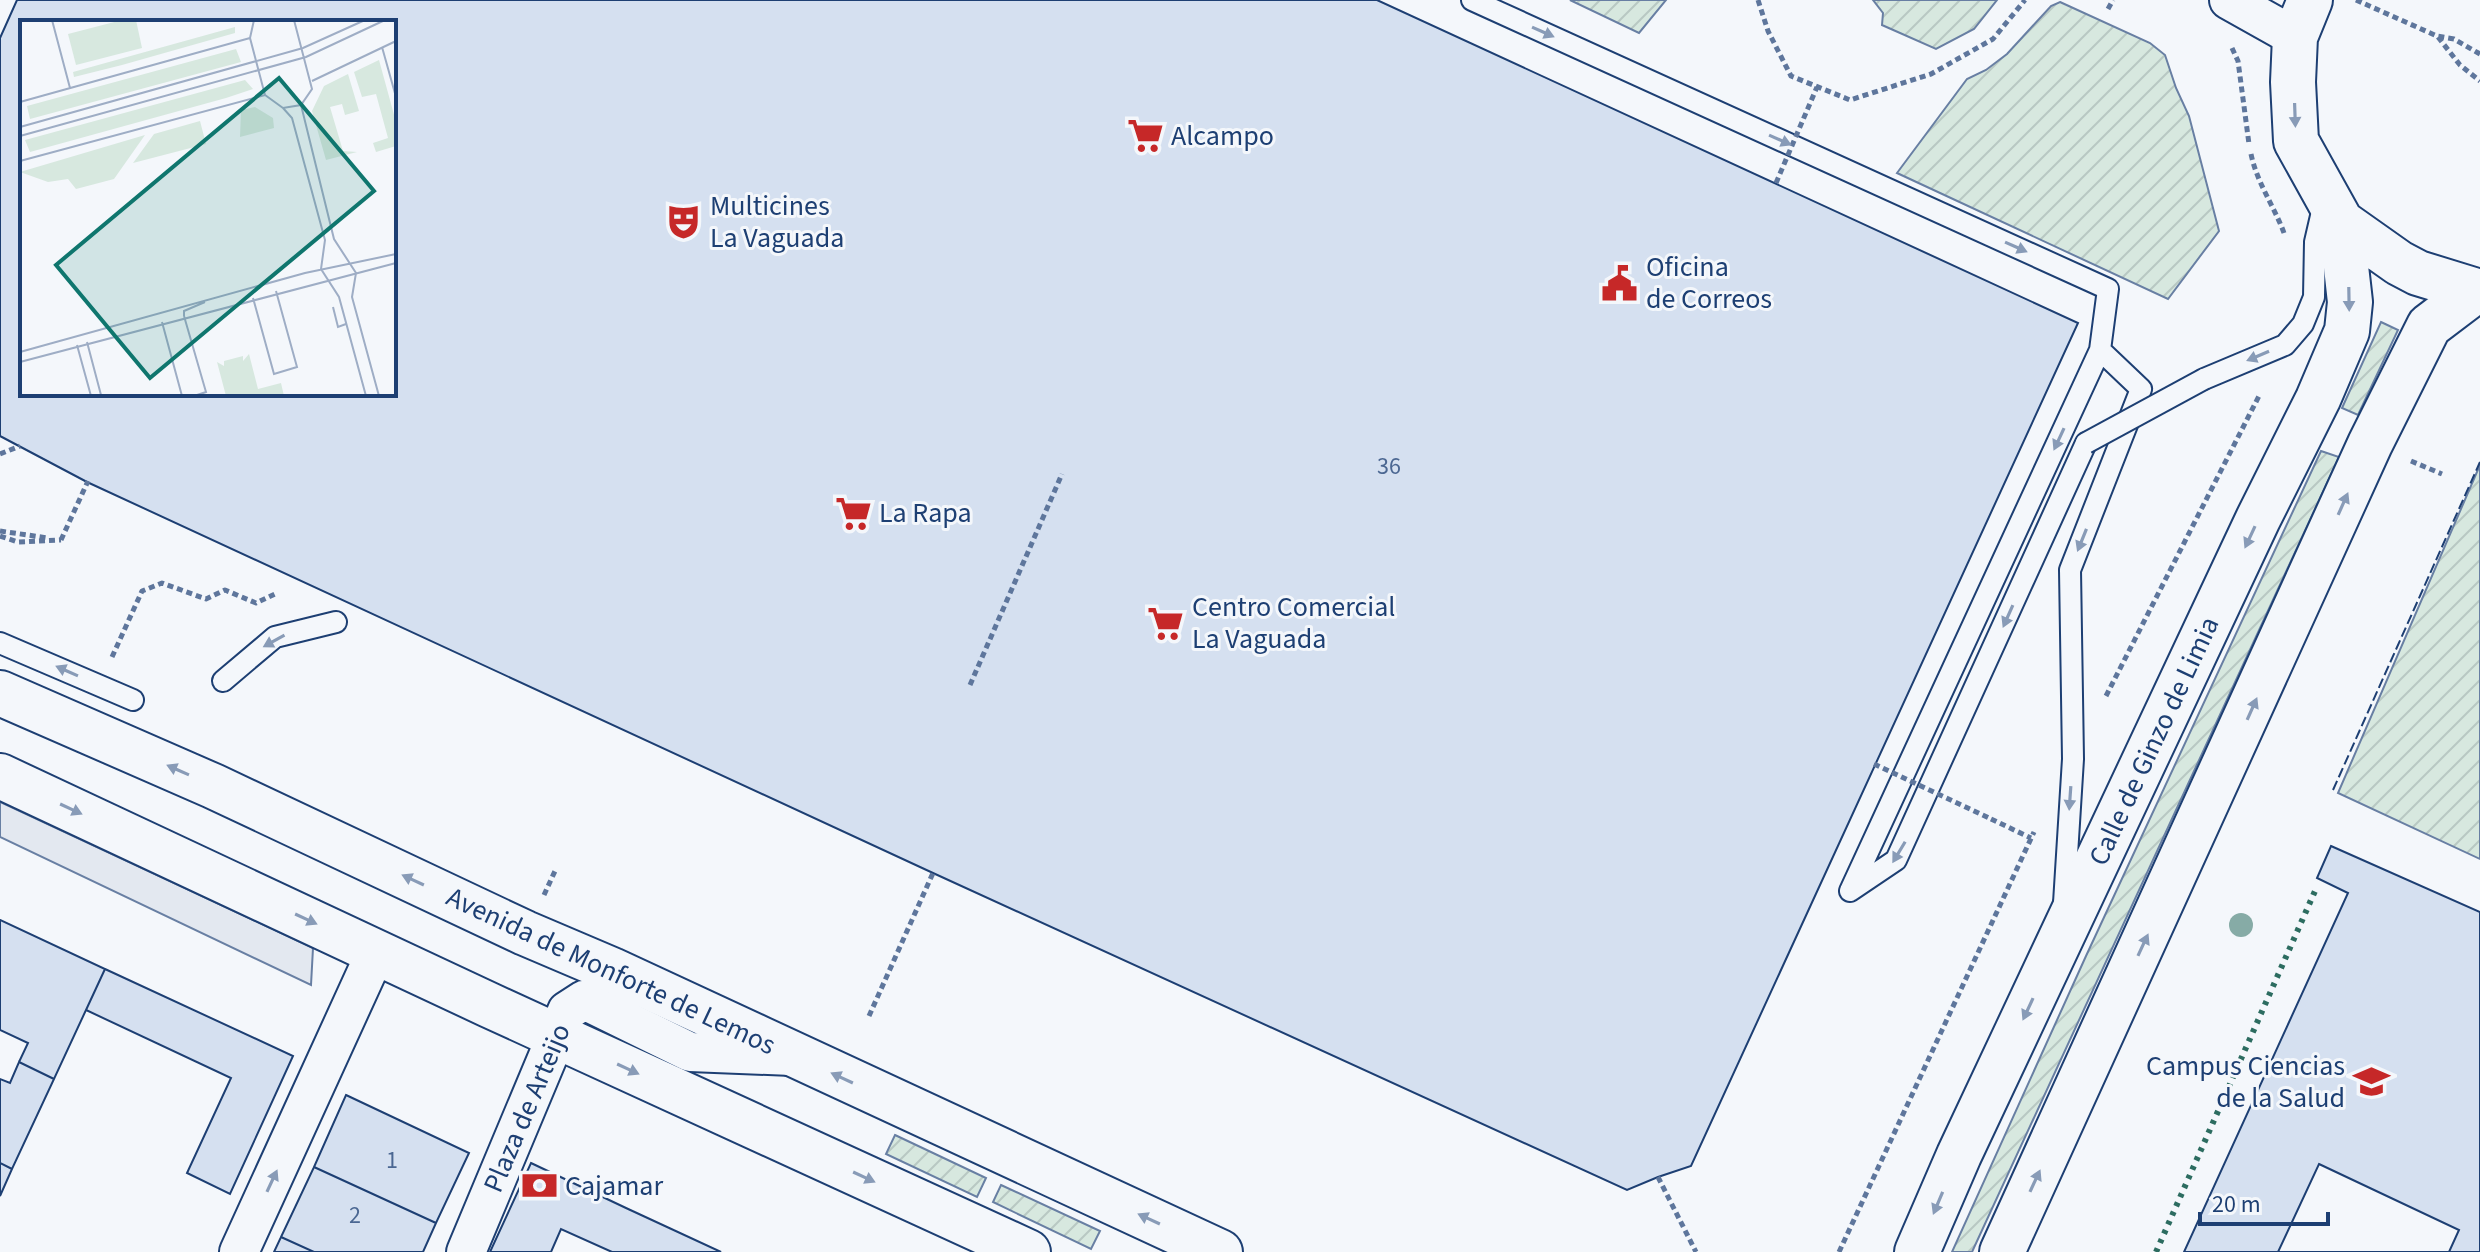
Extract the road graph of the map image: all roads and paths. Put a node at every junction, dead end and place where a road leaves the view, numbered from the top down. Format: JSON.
{"nodes":[{"id":1,"x":1472,"y":0,"type":"edge"},
{"id":2,"x":1758,"y":0,"type":"edge"},
{"id":3,"x":2025,"y":0,"type":"edge"},
{"id":4,"x":2113,"y":0,"type":"edge"},
{"id":5,"x":2229,"y":0,"type":"edge"},
{"id":6,"x":2356,"y":0,"type":"edge"},
{"id":7,"x":2108,"y":9,"type":"dead end"},
{"id":8,"x":2302,"y":19,"type":"edge"},
{"id":9,"x":2437,"y":36,"type":"junction"},
{"id":10,"x":2480,"y":54,"type":"edge"},
{"id":11,"x":2480,"y":81,"type":"edge"},
{"id":12,"x":1817,"y":87,"type":"junction"},
{"id":13,"x":1776,"y":183,"type":"dead end"},
{"id":14,"x":2333,"y":208,"type":"junction"},
{"id":15,"x":2477,"y":292,"type":"edge"},
{"id":16,"x":2100,"y":350,"type":"junction"},
{"id":17,"x":20,"y":446,"type":"dead end"},
{"id":18,"x":0,"y":454,"type":"edge"},
{"id":19,"x":2404,"y":458,"type":"dead end"},
{"id":20,"x":1062,"y":474,"type":"dead end"},
{"id":21,"x":2442,"y":474,"type":"dead end"},
{"id":22,"x":88,"y":481,"type":"dead end"},
{"id":23,"x":0,"y":534,"type":"edge"},
{"id":24,"x":277,"y":593,"type":"dead end"},
{"id":25,"x":336,"y":622,"type":"dead end"},
{"id":26,"x":0,"y":643,"type":"edge"},
{"id":27,"x":112,"y":657,"type":"dead end"},
{"id":28,"x":223,"y":681,"type":"dead end"},
{"id":29,"x":970,"y":685,"type":"dead end"},
{"id":30,"x":0,"y":693,"type":"edge"},
{"id":31,"x":133,"y":700,"type":"dead end"},
{"id":32,"x":1874,"y":764,"type":"dead end"},
{"id":33,"x":0,"y":776,"type":"edge"},
{"id":34,"x":2031,"y":838,"type":"dead end"},
{"id":35,"x":555,"y":871,"type":"dead end"},
{"id":36,"x":933,"y":873,"type":"dead end"},
{"id":37,"x":540,"y":903,"type":"dead end"},
{"id":38,"x":2061,"y":938,"type":"junction"},
{"id":39,"x":376,"y":952,"type":"junction"},
{"id":40,"x":869,"y":1016,"type":"dead end"},
{"id":41,"x":557,"y":1036,"type":"junction"},
{"id":42,"x":796,"y":1056,"type":"junction"},
{"id":43,"x":1658,"y":1177,"type":"dead end"},
{"id":44,"x":239,"y":1252,"type":"edge"},
{"id":45,"x":466,"y":1252,"type":"edge"},
{"id":46,"x":1028,"y":1252,"type":"edge"},
{"id":47,"x":1220,"y":1252,"type":"edge"},
{"id":48,"x":1696,"y":1252,"type":"edge"},
{"id":49,"x":1917,"y":1252,"type":"edge"},
{"id":50,"x":2002,"y":1252,"type":"edge"}],
"edges":[{"from":1,"to":16,"type":"lane","one_way":true},
{"from":2,"to":12,"type":"path"},
{"from":3,"to":12,"type":"path"},
{"from":4,"to":7,"type":"path"},
{"from":5,"to":8,"type":"street"},
{"from":6,"to":9,"type":"path"},
{"from":8,"to":14,"type":"main road","one_way":true},
{"from":9,"to":10,"type":"path"},
{"from":9,"to":11,"type":"path"},
{"from":12,"to":13,"type":"path","bridge":true},
{"from":14,"to":15,"type":"main road"},
{"from":14,"to":16,"type":"lane","one_way":true,"bridge":true},
{"from":14,"to":38,"type":"main road","name":"Calle de Ginzo de Limia","one_way":true},
{"from":50,"to":15,"type":"main road","one_way":true},
{"from":16,"to":38,"type":"lane","one_way":true},
{"from":17,"to":18,"type":"path"},
{"from":19,"to":21,"type":"path"},
{"from":20,"to":29,"type":"path"},
{"from":22,"to":23,"type":"path"},
{"from":24,"to":27,"type":"path"},
{"from":25,"to":28,"type":"lane","one_way":true},
{"from":31,"to":26,"type":"lane","one_way":true},
{"from":42,"to":30,"type":"main road","name":"Avenida de Monforte de Lemos","one_way":true},
{"from":32,"to":34,"type":"path","bridge":true},
{"from":33,"to":39,"type":"main road","one_way":true},
{"from":35,"to":37,"type":"path"},
{"from":36,"to":40,"type":"path"},
{"from":38,"to":49,"type":"main road","name":"Calle de Ginzo de Limia","one_way":true},
{"from":39,"to":41,"type":"main road"},
{"from":44,"to":39,"type":"street","one_way":true},
{"from":41,"to":42,"type":"street","name":"Plaza de Arteijo"},
{"from":41,"to":45,"type":"street","name":"Plaza de Arteijo"},
{"from":41,"to":46,"type":"main road","one_way":true},
{"from":47,"to":42,"type":"main road","name":"Avenida de Monforte de Lemos","one_way":true},
{"from":43,"to":48,"type":"path"}]}
